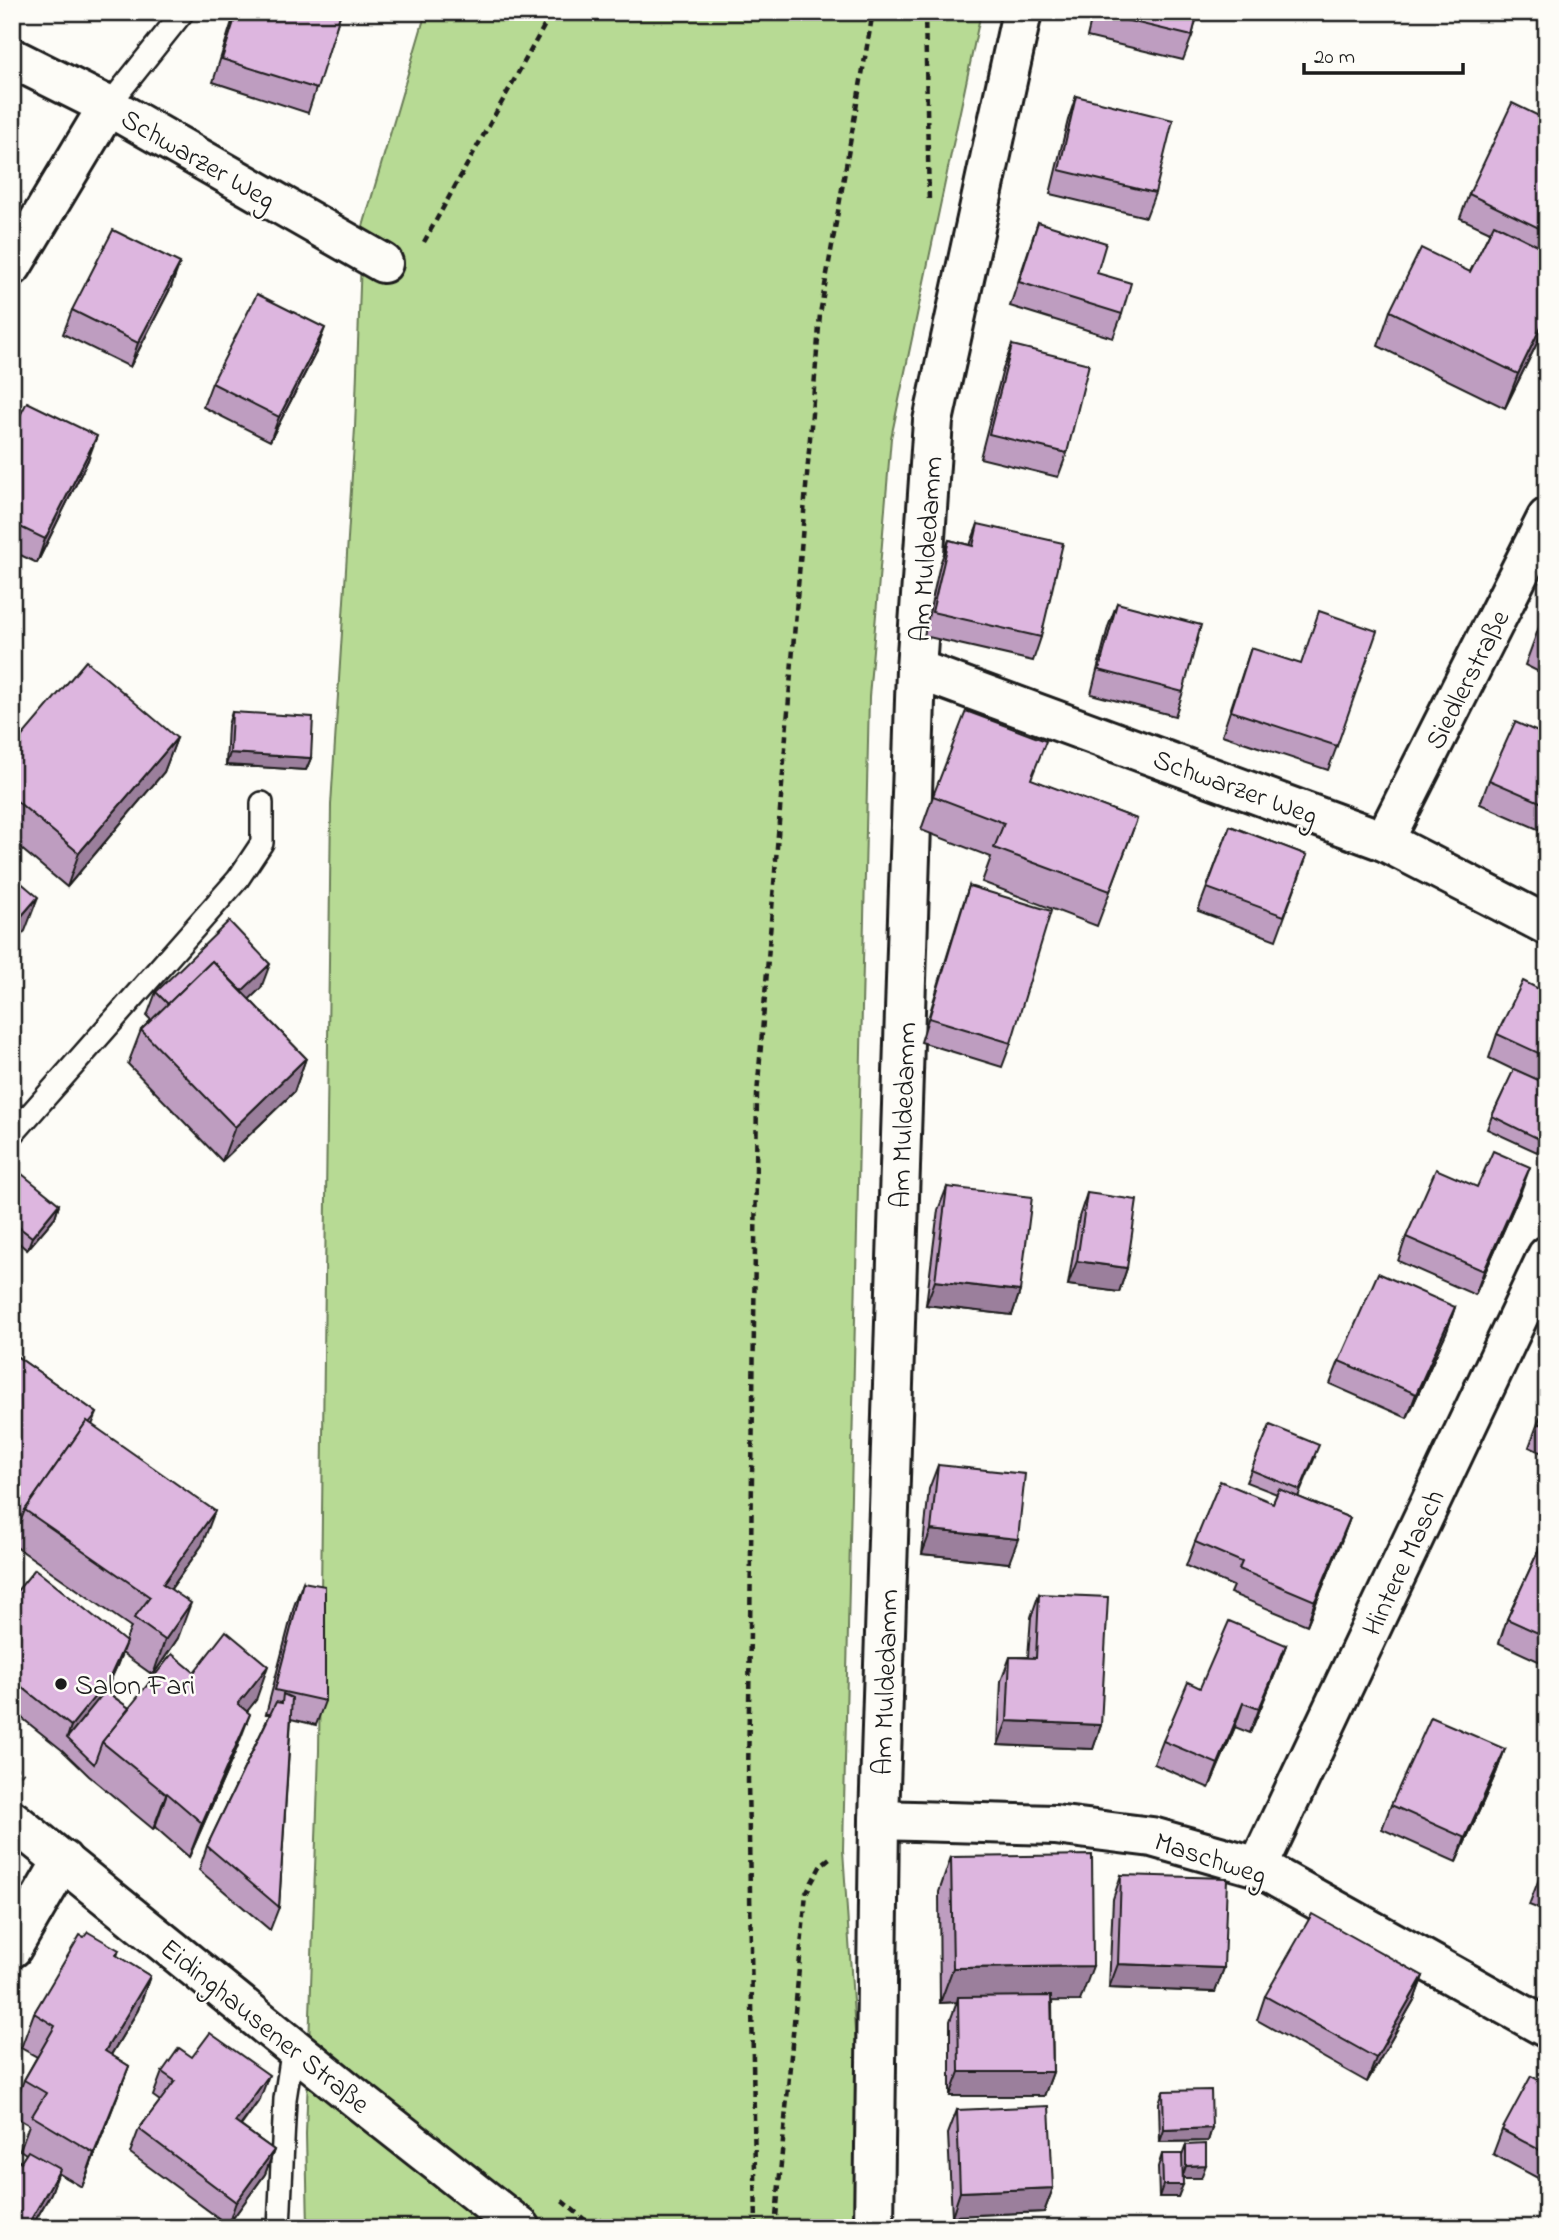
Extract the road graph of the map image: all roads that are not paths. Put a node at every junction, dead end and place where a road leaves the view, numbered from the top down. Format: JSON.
{"nodes":[{"id":1,"x":183,"y":12,"type":"edge"},
{"id":2,"x":1022,"y":12,"type":"edge"},
{"id":3,"x":12,"y":58,"type":"edge"},
{"id":4,"x":108,"y":106,"type":"junction"},
{"id":5,"x":383,"y":263,"type":"road end"},
{"id":6,"x":12,"y":266,"type":"edge"},
{"id":7,"x":1547,"y":518,"type":"edge"},
{"id":8,"x":916,"y":669,"type":"junction"},
{"id":9,"x":262,"y":803,"type":"dead end"},
{"id":10,"x":1384,"y":841,"type":"junction"},
{"id":11,"x":1547,"y":925,"type":"edge"},
{"id":12,"x":12,"y":1135,"type":"edge"},
{"id":13,"x":1547,"y":1256,"type":"edge"},
{"id":14,"x":12,"y":1820,"type":"edge"},
{"id":15,"x":879,"y":1820,"type":"junction"},
{"id":16,"x":63,"y":1860,"type":"junction"},
{"id":17,"x":1258,"y":1867,"type":"junction"},
{"id":18,"x":12,"y":1948,"type":"edge"},
{"id":19,"x":1547,"y":2028,"type":"edge"},
{"id":20,"x":293,"y":2047,"type":"junction"},
{"id":21,"x":279,"y":2228,"type":"edge"},
{"id":22,"x":521,"y":2228,"type":"edge"},
{"id":23,"x":874,"y":2228,"type":"edge"}],
"edges":[{"from":1,"to":4,"type":"lane"},
{"from":2,"to":8,"type":"street","name":"Am Muldedamm"},
{"from":3,"to":4,"type":"street","name":"Schwarzer Weg"},
{"from":4,"to":5,"type":"street","name":"Schwarzer Weg"},
{"from":4,"to":6,"type":"street"},
{"from":7,"to":10,"type":"street","name":"Siedlerstraße"},
{"from":8,"to":10,"type":"street","name":"Schwarzer Weg"},
{"from":8,"to":15,"type":"street","name":"Am Muldedamm"},
{"from":9,"to":12,"type":"lane"},
{"from":10,"to":11,"type":"street","name":"Schwarzer Weg"},
{"from":13,"to":17,"type":"street","name":"Hintere Masch"},
{"from":14,"to":16,"type":"street","name":"Eidinghausener Straße"},
{"from":15,"to":17,"type":"street","name":"Maschweg"},
{"from":15,"to":23,"type":"street","name":"Am Muldedamm"},
{"from":16,"to":18,"type":"street"},
{"from":16,"to":20,"type":"street","name":"Eidinghausener Straße"},
{"from":17,"to":19,"type":"street","name":"Maschweg"},
{"from":20,"to":21,"type":"lane"},
{"from":20,"to":22,"type":"street","name":"Eidinghausener Straße"}]}
